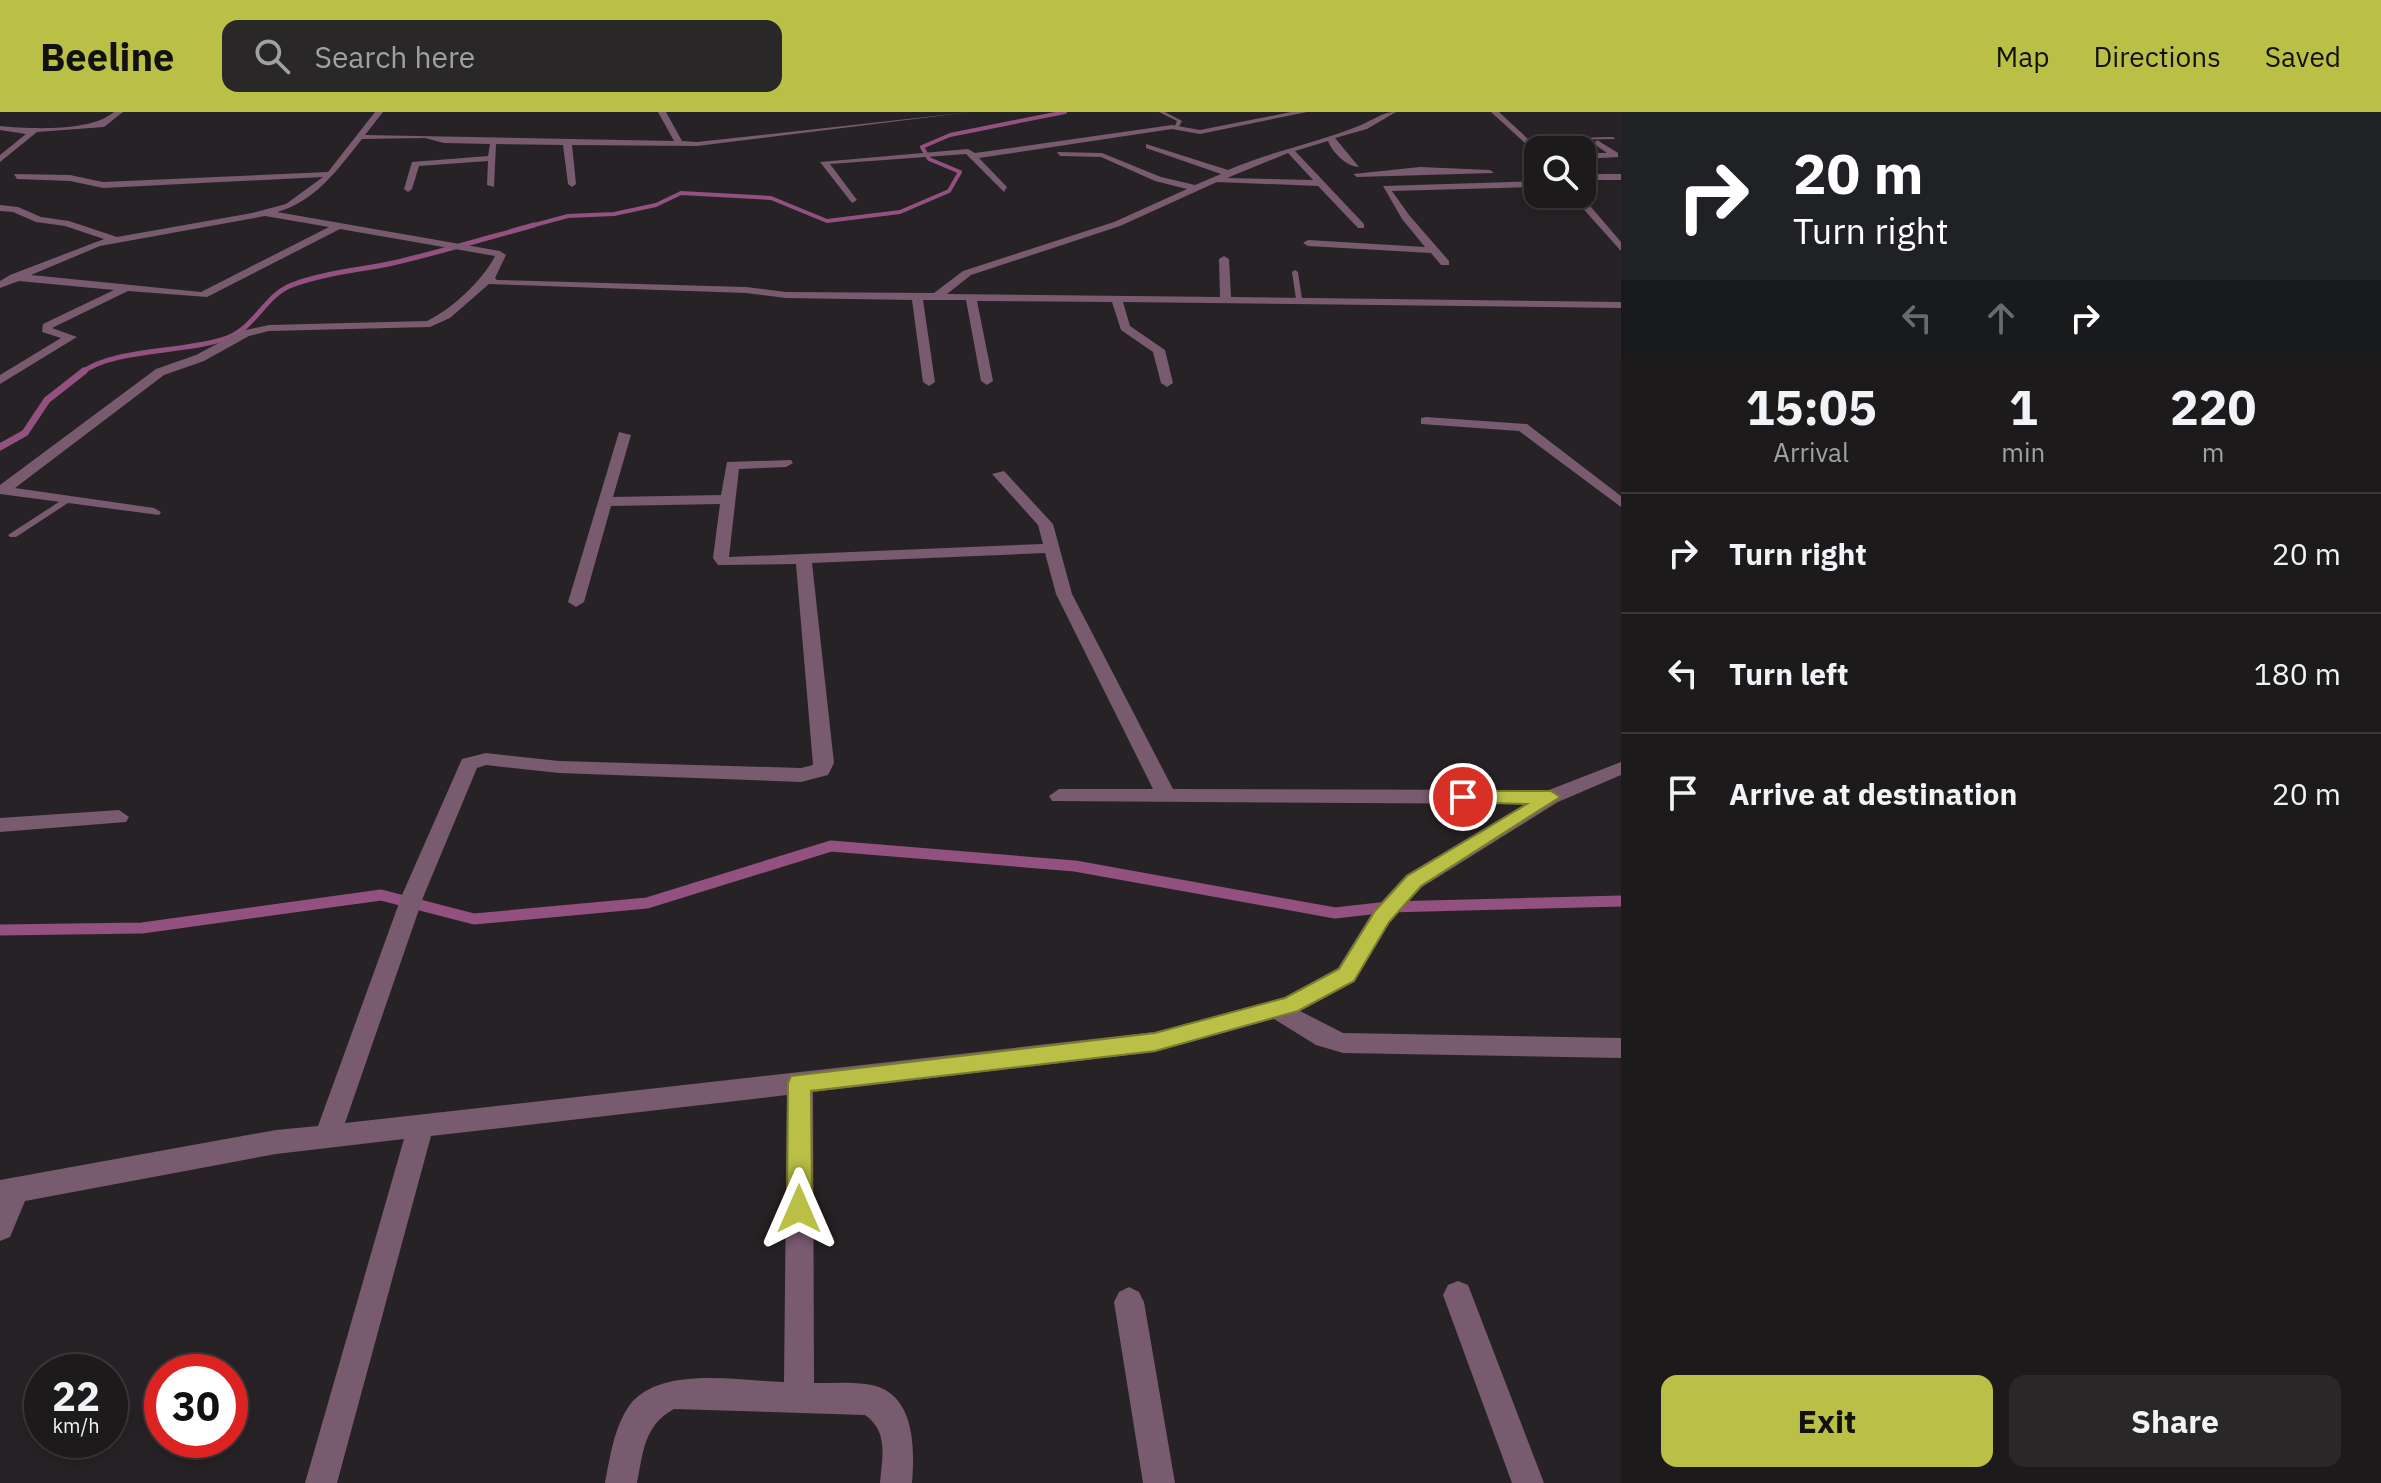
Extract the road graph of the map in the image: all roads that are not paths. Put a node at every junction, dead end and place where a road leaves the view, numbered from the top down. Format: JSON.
{"nodes":[{"id":1,"x":119,"y":112,"type":"edge"},
{"id":2,"x":379,"y":112,"type":"edge"},
{"id":3,"x":662,"y":112,"type":"edge"},
{"id":4,"x":967,"y":112,"type":"edge"},
{"id":5,"x":1161,"y":112,"type":"edge"},
{"id":6,"x":1303,"y":112,"type":"edge"},
{"id":7,"x":1363,"y":112,"type":"edge"},
{"id":8,"x":1495,"y":112,"type":"edge"},
{"id":9,"x":1389,"y":114,"type":"edge"},
{"id":10,"x":1239,"y":117,"type":"dead end"},
{"id":11,"x":1252,"y":122,"type":"junction"},
{"id":12,"x":1176,"y":127,"type":"junction"},
{"id":13,"x":1,"y":129,"type":"edge"},
{"id":14,"x":33,"y":130,"type":"junction"},
{"id":15,"x":363,"y":137,"type":"junction"},
{"id":16,"x":1330,"y":137,"type":"junction"},
{"id":17,"x":1596,"y":138,"type":"edge"},
{"id":18,"x":1613,"y":138,"type":"dead end"},
{"id":19,"x":1524,"y":139,"type":"edge"},
{"id":20,"x":493,"y":141,"type":"junction"},
{"id":21,"x":567,"y":141,"type":"junction"},
{"id":22,"x":678,"y":142,"type":"junction"},
{"id":23,"x":1597,"y":142,"type":"dead end"},
{"id":24,"x":1149,"y":146,"type":"dead end"},
{"id":25,"x":1289,"y":149,"type":"junction"},
{"id":26,"x":1028,"y":150,"type":"junction"},
{"id":27,"x":975,"y":156,"type":"junction"},
{"id":28,"x":1596,"y":156,"type":"edge"},
{"id":29,"x":492,"y":158,"type":"junction"},
{"id":30,"x":0,"y":159,"type":"edge"},
{"id":31,"x":1227,"y":173,"type":"junction"},
{"id":32,"x":332,"y":174,"type":"junction"},
{"id":33,"x":1524,"y":174,"type":"edge"},
{"id":34,"x":17,"y":176,"type":"dead end"},
{"id":35,"x":1596,"y":177,"type":"edge"},
{"id":36,"x":1621,"y":177,"type":"edge"},
{"id":37,"x":1211,"y":180,"type":"junction"},
{"id":38,"x":1319,"y":183,"type":"junction"},
{"id":39,"x":572,"y":184,"type":"dead end"},
{"id":40,"x":1524,"y":184,"type":"edge"},
{"id":41,"x":491,"y":185,"type":"dead end"},
{"id":42,"x":1194,"y":188,"type":"junction"},
{"id":43,"x":408,"y":189,"type":"dead end"},
{"id":44,"x":1004,"y":189,"type":"dead end"},
{"id":45,"x":852,"y":200,"type":"dead end"},
{"id":46,"x":0,"y":208,"type":"edge"},
{"id":47,"x":1587,"y":208,"type":"edge"},
{"id":48,"x":266,"y":213,"type":"junction"},
{"id":49,"x":338,"y":226,"type":"junction"},
{"id":50,"x":1361,"y":226,"type":"dead end"},
{"id":51,"x":114,"y":239,"type":"junction"},
{"id":52,"x":1308,"y":243,"type":"dead end"},
{"id":53,"x":1621,"y":248,"type":"edge"},
{"id":54,"x":1434,"y":250,"type":"junction"},
{"id":55,"x":1224,"y":259,"type":"dead end"},
{"id":56,"x":1445,"y":263,"type":"dead end"},
{"id":57,"x":0,"y":268,"type":"edge"},
{"id":58,"x":33,"y":269,"type":"junction"},
{"id":59,"x":1295,"y":272,"type":"dead end"},
{"id":60,"x":14,"y":277,"type":"junction"},
{"id":61,"x":489,"y":279,"type":"junction"},
{"id":62,"x":0,"y":285,"type":"edge"},
{"id":63,"x":124,"y":289,"type":"junction"},
{"id":64,"x":917,"y":296,"type":"junction"},
{"id":65,"x":936,"y":297,"type":"junction"},
{"id":66,"x":971,"y":297,"type":"junction"},
{"id":67,"x":1116,"y":297,"type":"junction"},
{"id":68,"x":1226,"y":298,"type":"junction"},
{"id":69,"x":1299,"y":299,"type":"junction"},
{"id":70,"x":1621,"y":305,"type":"edge"},
{"id":71,"x":0,"y":380,"type":"edge"},
{"id":72,"x":987,"y":381,"type":"dead end"},
{"id":73,"x":929,"y":382,"type":"dead end"},
{"id":74,"x":1167,"y":383,"type":"dead end"},
{"id":75,"x":1426,"y":421,"type":"dead end"},
{"id":76,"x":624,"y":435,"type":"dead end"},
{"id":77,"x":786,"y":463,"type":"dead end"},
{"id":78,"x":999,"y":474,"type":"dead end"},
{"id":79,"x":2,"y":490,"type":"edge"},
{"id":80,"x":726,"y":499,"type":"junction"},
{"id":81,"x":65,"y":501,"type":"junction"},
{"id":82,"x":605,"y":502,"type":"junction"},
{"id":83,"x":1621,"y":503,"type":"edge"},
{"id":84,"x":154,"y":512,"type":"dead end"},
{"id":85,"x":13,"y":535,"type":"dead end"},
{"id":86,"x":1052,"y":548,"type":"junction"},
{"id":87,"x":804,"y":560,"type":"junction"},
{"id":88,"x":576,"y":602,"type":"dead end"},
{"id":89,"x":1621,"y":768,"type":"edge"},
{"id":90,"x":1059,"y":796,"type":"dead end"},
{"id":91,"x":1167,"y":797,"type":"junction"},
{"id":92,"x":1551,"y":797,"type":"junction"},
{"id":93,"x":119,"y":817,"type":"dead end"},
{"id":94,"x":0,"y":825,"type":"edge"},
{"id":95,"x":1276,"y":1009,"type":"junction"},
{"id":96,"x":1621,"y":1048,"type":"edge"},
{"id":97,"x":800,"y":1083,"type":"junction"},
{"id":98,"x":421,"y":1126,"type":"junction"},
{"id":99,"x":327,"y":1137,"type":"junction"},
{"id":100,"x":8,"y":1192,"type":"edge"},
{"id":101,"x":0,"y":1228,"type":"edge"},
{"id":102,"x":1458,"y":1295,"type":"dead end"},
{"id":103,"x":1129,"y":1302,"type":"dead end"},
{"id":104,"x":799,"y":1398,"type":"junction"},
{"id":105,"x":321,"y":1483,"type":"edge"},
{"id":106,"x":621,"y":1483,"type":"edge"},
{"id":107,"x":896,"y":1483,"type":"edge"},
{"id":108,"x":1159,"y":1483,"type":"edge"},
{"id":109,"x":1528,"y":1483,"type":"edge"}],
"edges":[{"from":1,"to":14,"type":"street"},
{"from":2,"to":15,"type":"street"},
{"from":3,"to":22,"type":"street"},
{"from":4,"to":22,"type":"street"},
{"from":5,"to":12,"type":"lane"},
{"from":6,"to":11,"type":"street"},
{"from":7,"to":9,"type":"street"},
{"from":8,"to":19,"type":"street"},
{"from":9,"to":16,"type":"street"},
{"from":10,"to":11,"type":"street"},
{"from":11,"to":12,"type":"street"},
{"from":12,"to":26,"type":"street"},
{"from":13,"to":14,"type":"street"},
{"from":14,"to":30,"type":"street"},
{"from":15,"to":20,"type":"street"},
{"from":15,"to":32,"type":"street"},
{"from":16,"to":25,"type":"street"},
{"from":16,"to":33,"type":"street"},
{"from":17,"to":18,"type":"lane"},
{"from":20,"to":21,"type":"street"},
{"from":20,"to":29,"type":"street"},
{"from":21,"to":22,"type":"street"},
{"from":21,"to":39,"type":"street"},
{"from":23,"to":28,"type":"street"},
{"from":24,"to":31,"type":"street"},
{"from":25,"to":31,"type":"street"},
{"from":25,"to":38,"type":"street"},
{"from":26,"to":27,"type":"street"},
{"from":26,"to":42,"type":"street"},
{"from":27,"to":44,"type":"street"},
{"from":27,"to":45,"type":"street"},
{"from":29,"to":41,"type":"street"},
{"from":29,"to":43,"type":"street"},
{"from":31,"to":37,"type":"street"},
{"from":32,"to":34,"type":"street"},
{"from":32,"to":48,"type":"street"},
{"from":35,"to":36,"type":"street"},
{"from":37,"to":38,"type":"street"},
{"from":37,"to":42,"type":"street"},
{"from":38,"to":50,"type":"street"},
{"from":40,"to":54,"type":"street"},
{"from":42,"to":65,"type":"street"},
{"from":46,"to":51,"type":"street"},
{"from":47,"to":53,"type":"street"},
{"from":48,"to":49,"type":"street"},
{"from":48,"to":51,"type":"street"},
{"from":49,"to":61,"type":"street"},
{"from":49,"to":63,"type":"street"},
{"from":51,"to":58,"type":"street"},
{"from":52,"to":54,"type":"street"},
{"from":54,"to":56,"type":"street"},
{"from":55,"to":68,"type":"street"},
{"from":57,"to":58,"type":"street"},
{"from":58,"to":60,"type":"street"},
{"from":59,"to":69,"type":"lane"},
{"from":60,"to":62,"type":"street"},
{"from":60,"to":63,"type":"street"},
{"from":61,"to":64,"type":"street"},
{"from":61,"to":79,"type":"street"},
{"from":63,"to":71,"type":"street"},
{"from":64,"to":65,"type":"street"},
{"from":64,"to":73,"type":"street"},
{"from":65,"to":66,"type":"street"},
{"from":66,"to":67,"type":"street"},
{"from":66,"to":72,"type":"street"},
{"from":67,"to":68,"type":"street"},
{"from":67,"to":74,"type":"street"},
{"from":68,"to":69,"type":"street"},
{"from":69,"to":70,"type":"street"},
{"from":75,"to":83,"type":"street"},
{"from":76,"to":82,"type":"street"},
{"from":77,"to":80,"type":"street"},
{"from":78,"to":86,"type":"street"},
{"from":79,"to":81,"type":"street"},
{"from":80,"to":82,"type":"street"},
{"from":80,"to":87,"type":"street"},
{"from":81,"to":84,"type":"street"},
{"from":81,"to":85,"type":"lane"},
{"from":82,"to":88,"type":"street"},
{"from":86,"to":87,"type":"street"},
{"from":86,"to":91,"type":"street"},
{"from":87,"to":99,"type":"street"},
{"from":89,"to":92,"type":"street"},
{"from":90,"to":91,"type":"street"},
{"from":91,"to":92,"type":"street"},
{"from":92,"to":95,"type":"street"},
{"from":93,"to":94,"type":"street"},
{"from":95,"to":96,"type":"street"},
{"from":95,"to":97,"type":"street"},
{"from":97,"to":98,"type":"street"},
{"from":97,"to":104,"type":"street"},
{"from":98,"to":99,"type":"street"},
{"from":98,"to":105,"type":"street"},
{"from":99,"to":100,"type":"street"},
{"from":100,"to":101,"type":"street"},
{"from":102,"to":109,"type":"street"},
{"from":103,"to":108,"type":"street"},
{"from":104,"to":106,"type":"street"},
{"from":104,"to":107,"type":"street"}]}
